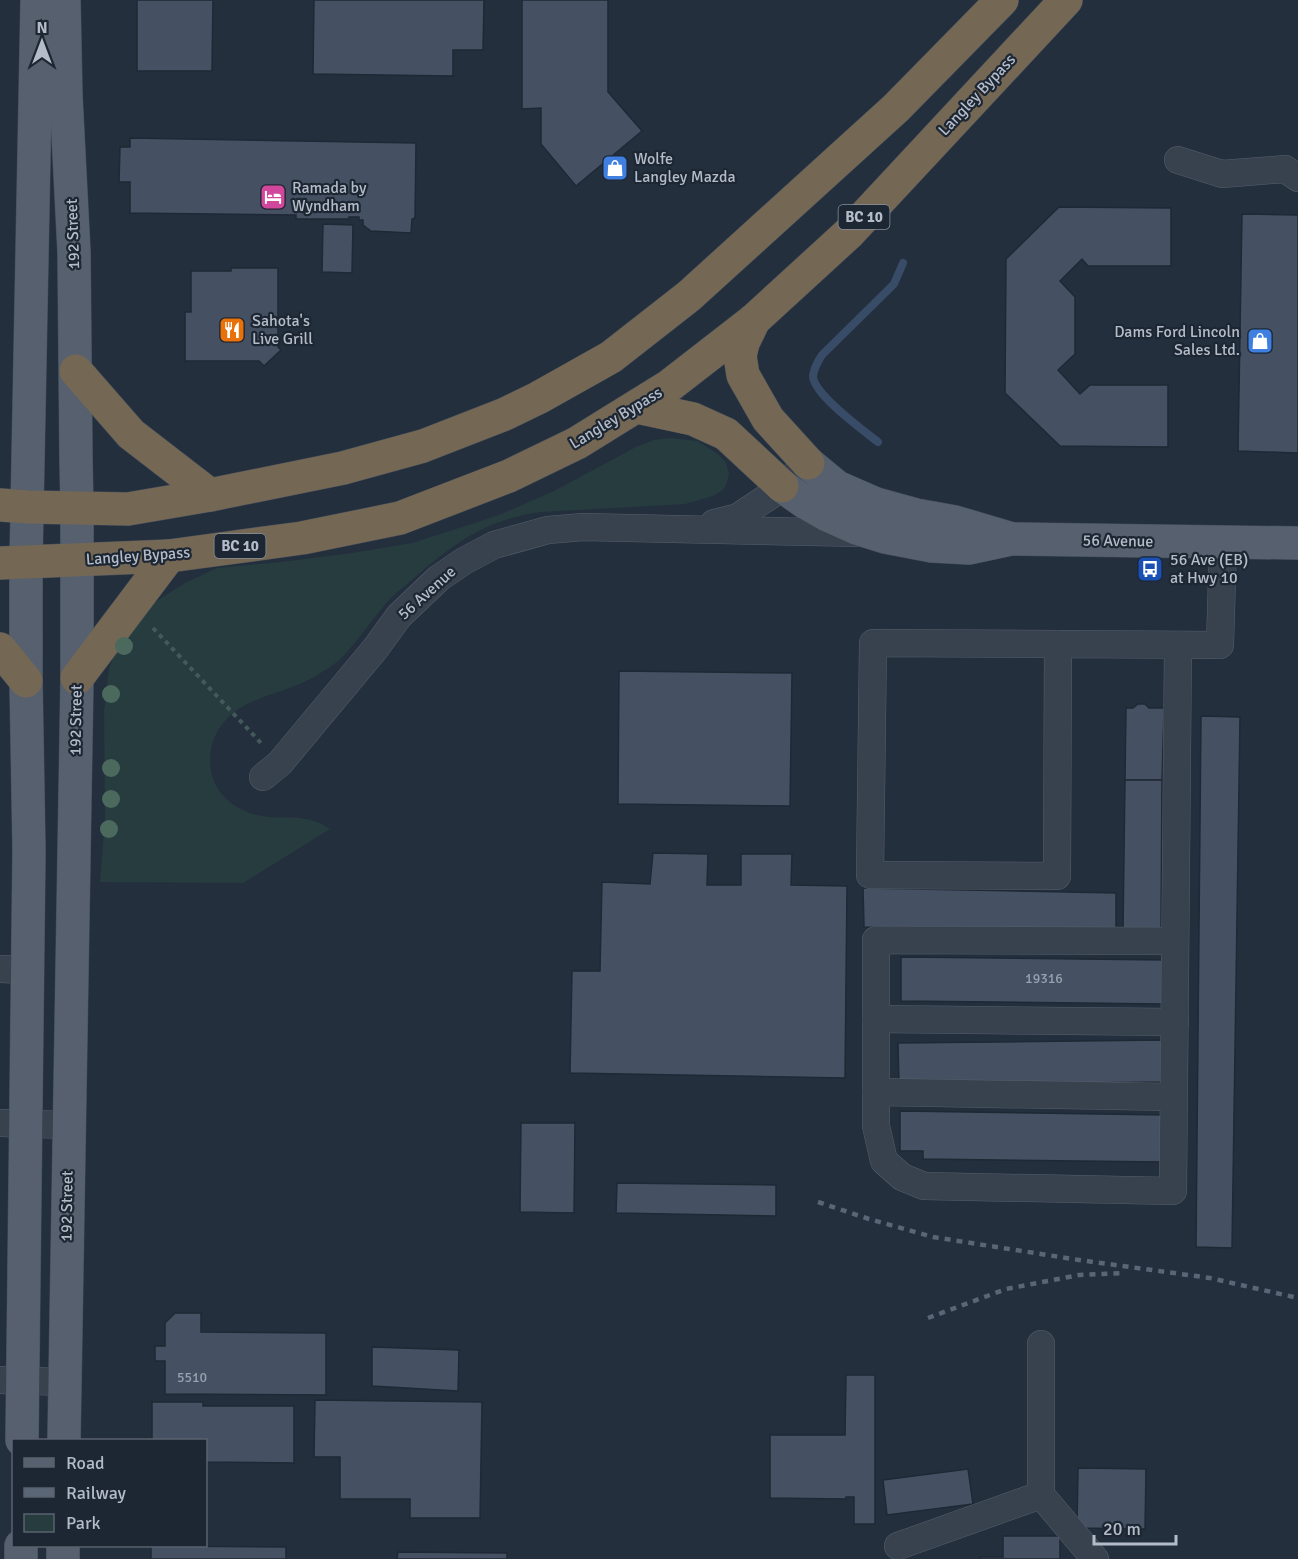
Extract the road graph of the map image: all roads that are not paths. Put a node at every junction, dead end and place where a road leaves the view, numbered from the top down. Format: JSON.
{"nodes":[{"id":1,"x":37,"y":0,"type":"edge"},
{"id":2,"x":64,"y":0,"type":"edge"},
{"id":3,"x":1002,"y":0,"type":"edge"},
{"id":4,"x":1066,"y":0,"type":"edge"},
{"id":5,"x":1178,"y":160,"type":"dead end"},
{"id":6,"x":1298,"y":178,"type":"edge"},
{"id":7,"x":754,"y":320,"type":"junction"},
{"id":8,"x":76,"y":371,"type":"junction"},
{"id":9,"x":637,"y":407,"type":"junction"},
{"id":10,"x":808,"y":463,"type":"junction"},
{"id":11,"x":782,"y":486,"type":"junction"},
{"id":12,"x":210,"y":495,"type":"junction"},
{"id":13,"x":14,"y":506,"type":"edge"},
{"id":14,"x":77,"y":509,"type":"junction"},
{"id":15,"x":692,"y":529,"type":"junction"},
{"id":16,"x":873,"y":533,"type":"junction"},
{"id":17,"x":1011,"y":539,"type":"junction"},
{"id":18,"x":1223,"y":543,"type":"junction"},
{"id":19,"x":1298,"y":543,"type":"edge"},
{"id":20,"x":169,"y":556,"type":"junction"},
{"id":21,"x":77,"y":560,"type":"junction"},
{"id":22,"x":13,"y":563,"type":"edge"},
{"id":23,"x":1058,"y":644,"type":"junction"},
{"id":24,"x":1178,"y":645,"type":"junction"},
{"id":25,"x":0,"y":649,"type":"edge"},
{"id":26,"x":76,"y":678,"type":"junction"},
{"id":27,"x":26,"y":681,"type":"junction"},
{"id":28,"x":271,"y":770,"type":"road end"},
{"id":29,"x":1175,"y":941,"type":"junction"},
{"id":30,"x":14,"y":969,"type":"edge"},
{"id":31,"x":876,"y":1019,"type":"junction"},
{"id":32,"x":1175,"y":1022,"type":"junction"},
{"id":33,"x":876,"y":1092,"type":"junction"},
{"id":34,"x":1174,"y":1096,"type":"junction"},
{"id":35,"x":13,"y":1123,"type":"edge"},
{"id":36,"x":68,"y":1125,"type":"junction"},
{"id":37,"x":1041,"y":1344,"type":"dead end"},
{"id":38,"x":11,"y":1380,"type":"edge"},
{"id":39,"x":65,"y":1382,"type":"junction"},
{"id":40,"x":22,"y":1439,"type":"edge"},
{"id":41,"x":64,"y":1439,"type":"edge"},
{"id":42,"x":1041,"y":1495,"type":"junction"},
{"id":43,"x":898,"y":1546,"type":"dead end"},
{"id":44,"x":1095,"y":1559,"type":"edge"}],
"edges":[{"from":1,"to":13,"type":"main road"},
{"from":2,"to":8,"type":"main road","name":"192 Street"},
{"from":3,"to":12,"type":"highway"},
{"from":4,"to":7,"type":"highway","name":"Langley Bypass","number":"BC 10"},
{"from":5,"to":6,"type":"street"},
{"from":7,"to":9,"type":"highway","name":"Langley Bypass","number":"BC 10"},
{"from":7,"to":10,"type":"highway"},
{"from":8,"to":12,"type":"highway"},
{"from":8,"to":14,"type":"main road","name":"192 Street"},
{"from":9,"to":11,"type":"highway"},
{"from":9,"to":20,"type":"highway","name":"Langley Bypass","number":"BC 10"},
{"from":10,"to":11,"type":"street","name":"56 Avenue"},
{"from":10,"to":17,"type":"main road","name":"56 Avenue"},
{"from":11,"to":15,"type":"street","name":"56 Avenue"},
{"from":11,"to":16,"type":"main road","name":"56 Avenue"},
{"from":12,"to":14,"type":"highway"},
{"from":13,"to":14,"type":"highway"},
{"from":13,"to":22,"type":"main road"},
{"from":14,"to":21,"type":"main road","name":"192 Street"},
{"from":15,"to":16,"type":"street","name":"56 Avenue"},
{"from":15,"to":28,"type":"street","name":"56 Avenue"},
{"from":16,"to":17,"type":"main road","name":"56 Avenue"},
{"from":17,"to":18,"type":"main road","name":"56 Avenue"},
{"from":18,"to":19,"type":"main road","name":"56 Avenue"},
{"from":18,"to":24,"type":"street"},
{"from":20,"to":21,"type":"highway","name":"Langley Bypass","number":"BC 10"},
{"from":20,"to":26,"type":"highway"},
{"from":21,"to":22,"type":"highway","name":"Langley Bypass","number":"BC 10"},
{"from":21,"to":26,"type":"main road","name":"192 Street"},
{"from":22,"to":27,"type":"main road"},
{"from":23,"to":23,"type":"street"},
{"from":23,"to":24,"type":"street"},
{"from":24,"to":29,"type":"street"},
{"from":25,"to":27,"type":"highway"},
{"from":26,"to":36,"type":"main road","name":"192 Street"},
{"from":27,"to":30,"type":"main road"},
{"from":29,"to":31,"type":"street"},
{"from":29,"to":32,"type":"street"},
{"from":30,"to":35,"type":"main road"},
{"from":31,"to":32,"type":"street"},
{"from":31,"to":33,"type":"street"},
{"from":32,"to":34,"type":"street"},
{"from":33,"to":34,"type":"street"},
{"from":33,"to":34,"type":"street"},
{"from":35,"to":36,"type":"street"},
{"from":35,"to":38,"type":"main road"},
{"from":36,"to":39,"type":"main road","name":"192 Street"},
{"from":37,"to":42,"type":"street"},
{"from":38,"to":39,"type":"street"},
{"from":38,"to":40,"type":"main road"},
{"from":39,"to":41,"type":"main road","name":"192 Street"},
{"from":42,"to":43,"type":"street"},
{"from":42,"to":44,"type":"street"}]}
